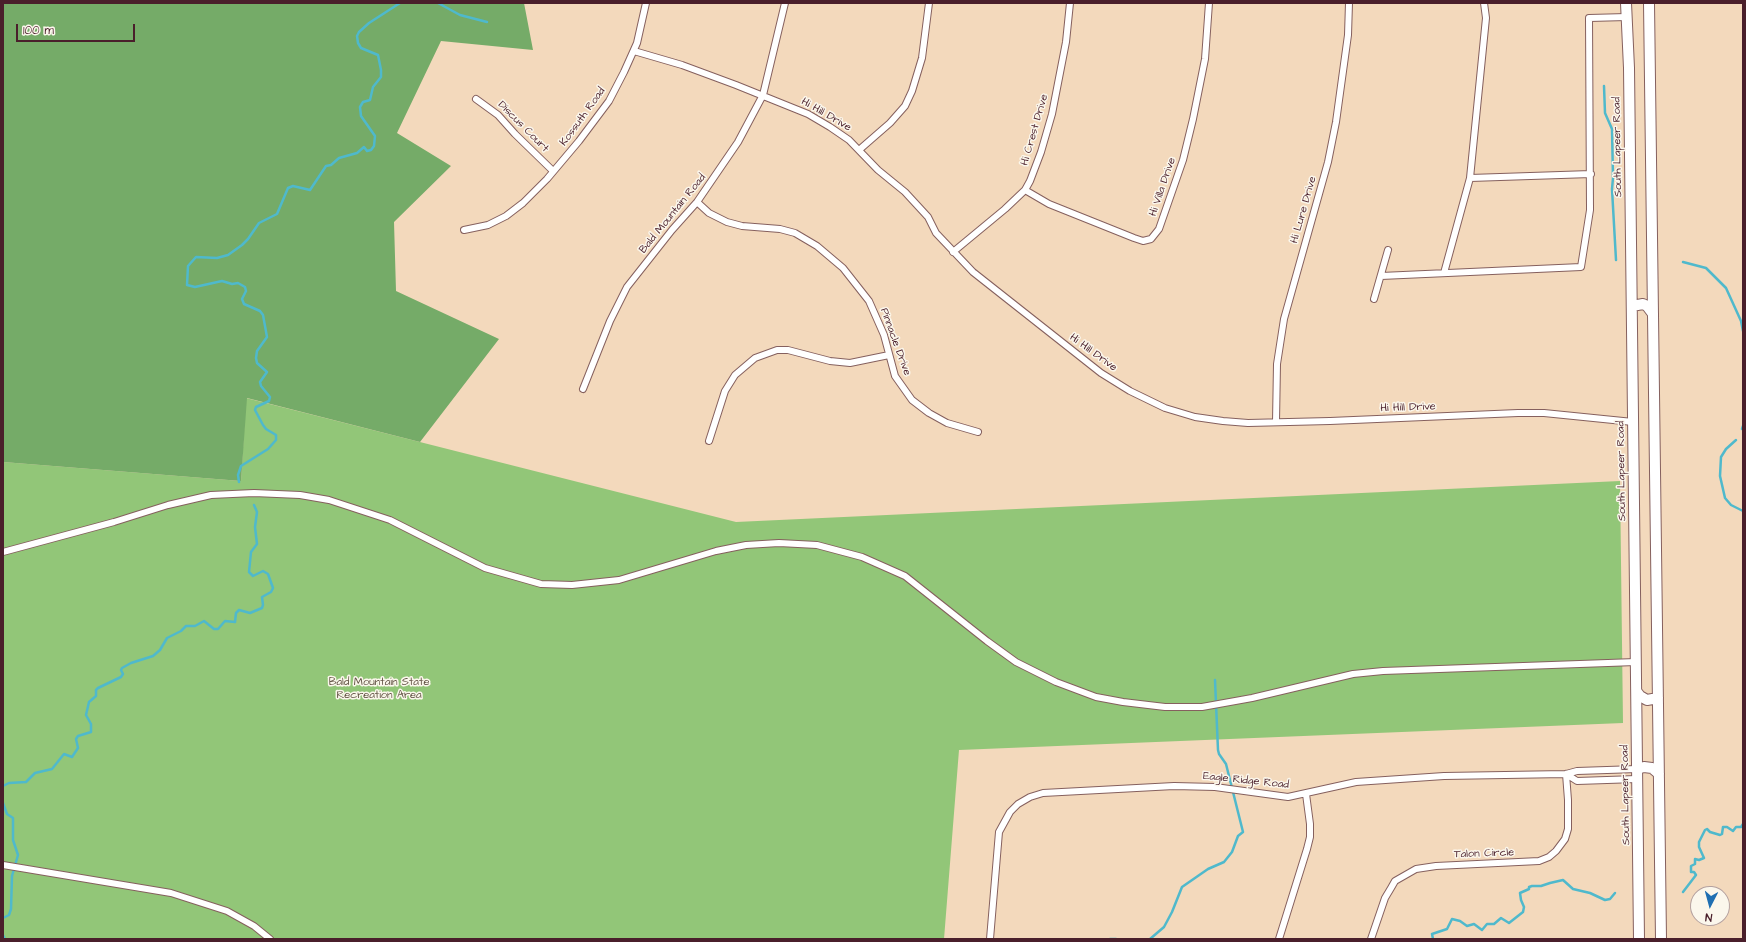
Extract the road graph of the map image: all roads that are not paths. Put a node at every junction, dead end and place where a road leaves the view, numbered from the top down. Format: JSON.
{"nodes":[{"id":1,"x":646,"y":3,"type":"edge"},
{"id":2,"x":785,"y":3,"type":"edge"},
{"id":3,"x":929,"y":3,"type":"edge"},
{"id":4,"x":1070,"y":3,"type":"edge"},
{"id":5,"x":1209,"y":3,"type":"edge"},
{"id":6,"x":1349,"y":3,"type":"edge"},
{"id":7,"x":1484,"y":3,"type":"edge"},
{"id":8,"x":1626,"y":3,"type":"edge"},
{"id":9,"x":1649,"y":3,"type":"edge"},
{"id":10,"x":1626,"y":17,"type":"junction"},
{"id":11,"x":634,"y":51,"type":"junction"},
{"id":12,"x":763,"y":96,"type":"junction"},
{"id":13,"x":476,"y":99,"type":"dead end"},
{"id":14,"x":859,"y":150,"type":"junction"},
{"id":15,"x":553,"y":171,"type":"junction"},
{"id":16,"x":1591,"y":174,"type":"junction"},
{"id":17,"x":1470,"y":178,"type":"junction"},
{"id":18,"x":1025,"y":190,"type":"junction"},
{"id":19,"x":697,"y":202,"type":"junction"},
{"id":20,"x":464,"y":230,"type":"dead end"},
{"id":21,"x":1388,"y":250,"type":"dead end"},
{"id":22,"x":953,"y":252,"type":"junction"},
{"id":23,"x":1444,"y":273,"type":"junction"},
{"id":24,"x":1381,"y":276,"type":"junction"},
{"id":25,"x":1374,"y":299,"type":"dead end"},
{"id":26,"x":1632,"y":306,"type":"junction"},
{"id":27,"x":1653,"y":314,"type":"junction"},
{"id":28,"x":889,"y":355,"type":"junction"},
{"id":29,"x":583,"y":389,"type":"dead end"},
{"id":30,"x":1276,"y":422,"type":"junction"},
{"id":31,"x":1633,"y":422,"type":"junction"},
{"id":32,"x":978,"y":432,"type":"dead end"},
{"id":33,"x":709,"y":441,"type":"dead end"},
{"id":34,"x":3,"y":552,"type":"edge"},
{"id":35,"x":1636,"y":662,"type":"junction"},
{"id":36,"x":1637,"y":692,"type":"junction"},
{"id":37,"x":1658,"y":698,"type":"junction"},
{"id":38,"x":1566,"y":774,"type":"junction"},
{"id":39,"x":1637,"y":774,"type":"junction"},
{"id":40,"x":1659,"y":774,"type":"junction"},
{"id":41,"x":1306,"y":794,"type":"junction"},
{"id":42,"x":3,"y":865,"type":"edge"},
{"id":43,"x":270,"y":939,"type":"edge"},
{"id":44,"x":990,"y":939,"type":"edge"},
{"id":45,"x":1279,"y":939,"type":"edge"},
{"id":46,"x":1371,"y":939,"type":"edge"},
{"id":47,"x":1639,"y":939,"type":"edge"},
{"id":48,"x":1661,"y":939,"type":"edge"}],
"edges":[{"from":1,"to":11,"type":"street","name":"Kossuth Road"},
{"from":2,"to":12,"type":"street","name":"Bald Mountain Road"},
{"from":3,"to":14,"type":"street"},
{"from":4,"to":18,"type":"street","name":"Hi Crest Drive"},
{"from":5,"to":18,"type":"street","name":"Hi Villa Drive"},
{"from":6,"to":30,"type":"street","name":"Hi Lure Drive"},
{"from":7,"to":17,"type":"street"},
{"from":8,"to":10,"type":"main road","name":"South Lapeer Road"},
{"from":9,"to":27,"type":"main road"},
{"from":10,"to":16,"type":"street"},
{"from":10,"to":26,"type":"main road","name":"South Lapeer Road"},
{"from":11,"to":12,"type":"street","name":"Hi Hill Drive"},
{"from":11,"to":15,"type":"street","name":"Kossuth Road"},
{"from":12,"to":14,"type":"street","name":"Hi Hill Drive"},
{"from":12,"to":19,"type":"street","name":"Bald Mountain Road"},
{"from":13,"to":15,"type":"street","name":"Discus Court"},
{"from":14,"to":22,"type":"street","name":"Hi Hill Drive"},
{"from":15,"to":20,"type":"street","name":"Kossuth Road"},
{"from":16,"to":17,"type":"street"},
{"from":16,"to":23,"type":"street"},
{"from":17,"to":23,"type":"street"},
{"from":18,"to":22,"type":"street","name":"Hi Crest Drive"},
{"from":19,"to":28,"type":"street","name":"Pinnacle Drive"},
{"from":19,"to":29,"type":"street","name":"Bald Mountain Road"},
{"from":21,"to":24,"type":"street"},
{"from":22,"to":30,"type":"street","name":"Hi Hill Drive"},
{"from":23,"to":24,"type":"street"},
{"from":24,"to":25,"type":"street"},
{"from":26,"to":27,"type":"main road"},
{"from":26,"to":31,"type":"main road","name":"South Lapeer Road"},
{"from":27,"to":37,"type":"main road"},
{"from":28,"to":32,"type":"street","name":"Pinnacle Drive"},
{"from":28,"to":33,"type":"street"},
{"from":30,"to":31,"type":"street","name":"Hi Hill Drive"},
{"from":31,"to":35,"type":"main road","name":"South Lapeer Road"},
{"from":34,"to":35,"type":"street"},
{"from":35,"to":36,"type":"main road","name":"South Lapeer Road"},
{"from":36,"to":37,"type":"main road"},
{"from":36,"to":39,"type":"main road","name":"South Lapeer Road"},
{"from":37,"to":40,"type":"main road"},
{"from":38,"to":39,"type":"street","name":"Eagle Ridge Road"},
{"from":38,"to":39,"type":"street","name":"Eagle Ridge Road"},
{"from":38,"to":41,"type":"street","name":"Eagle Ridge Road"},
{"from":38,"to":46,"type":"street","name":"Talon Circle"},
{"from":39,"to":40,"type":"main road"},
{"from":39,"to":47,"type":"main road","name":"South Lapeer Road"},
{"from":40,"to":48,"type":"main road"},
{"from":41,"to":44,"type":"street","name":"Eagle Ridge Road"},
{"from":41,"to":45,"type":"street"},
{"from":42,"to":43,"type":"street"}]}
